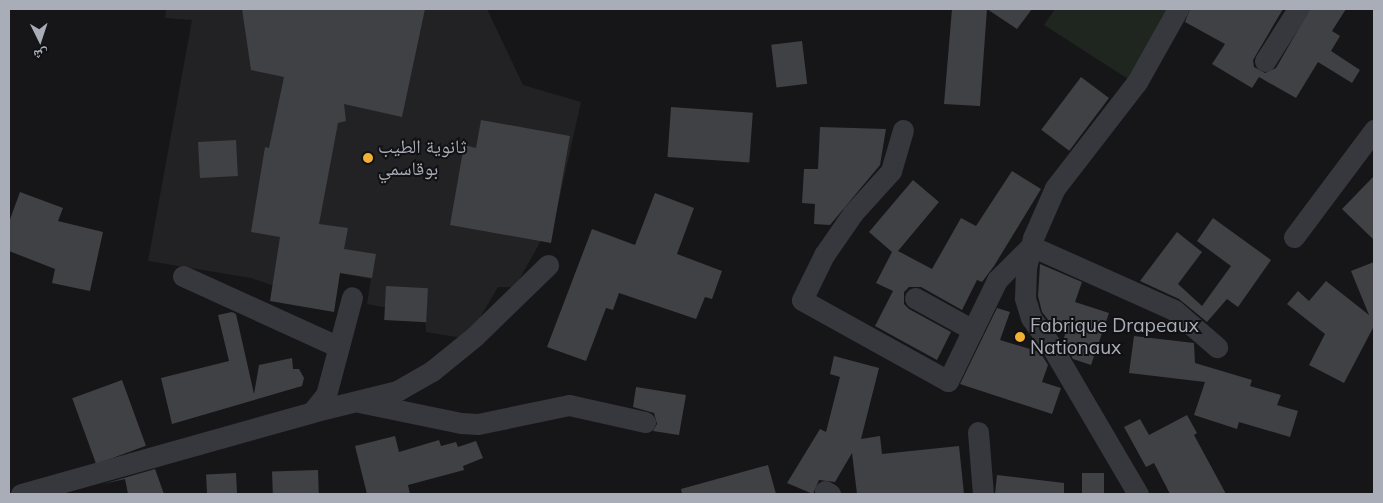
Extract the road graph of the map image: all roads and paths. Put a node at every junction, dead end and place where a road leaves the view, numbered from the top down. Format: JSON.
{"nodes":[{"id":1,"x":1178,"y":9,"type":"edge"},
{"id":2,"x":1298,"y":9,"type":"edge"},
{"id":3,"x":1265,"y":61,"type":"dead end"},
{"id":4,"x":903,"y":130,"type":"dead end"},
{"id":5,"x":1374,"y":130,"type":"edge"},
{"id":6,"x":1294,"y":237,"type":"dead end"},
{"id":7,"x":1031,"y":246,"type":"junction"},
{"id":8,"x":548,"y":265,"type":"dead end"},
{"id":9,"x":183,"y":276,"type":"dead end"},
{"id":10,"x":352,"y":297,"type":"dead end"},
{"id":11,"x":915,"y":298,"type":"dead end"},
{"id":12,"x":973,"y":330,"type":"junction"},
{"id":13,"x":339,"y":347,"type":"junction"},
{"id":14,"x":1217,"y":347,"type":"dead end"},
{"id":15,"x":359,"y":402,"type":"junction"},
{"id":16,"x":312,"y":412,"type":"junction"},
{"id":17,"x":645,"y":422,"type":"dead end"},
{"id":18,"x":978,"y":432,"type":"dead end"},
{"id":19,"x":21,"y":494,"type":"edge"},
{"id":20,"x":983,"y":494,"type":"edge"},
{"id":21,"x":1138,"y":494,"type":"edge"}],
"edges":[{"from":1,"to":7,"type":"street"},
{"from":2,"to":3,"type":"street"},
{"from":4,"to":12,"type":"street"},
{"from":5,"to":6,"type":"street"},
{"from":7,"to":12,"type":"street"},
{"from":7,"to":14,"type":"street"},
{"from":7,"to":21,"type":"street"},
{"from":8,"to":15,"type":"street"},
{"from":9,"to":13,"type":"street"},
{"from":10,"to":13,"type":"street"},
{"from":11,"to":12,"type":"street"},
{"from":13,"to":16,"type":"street"},
{"from":15,"to":16,"type":"street"},
{"from":15,"to":17,"type":"street"},
{"from":16,"to":19,"type":"street"},
{"from":18,"to":20,"type":"street"}]}
